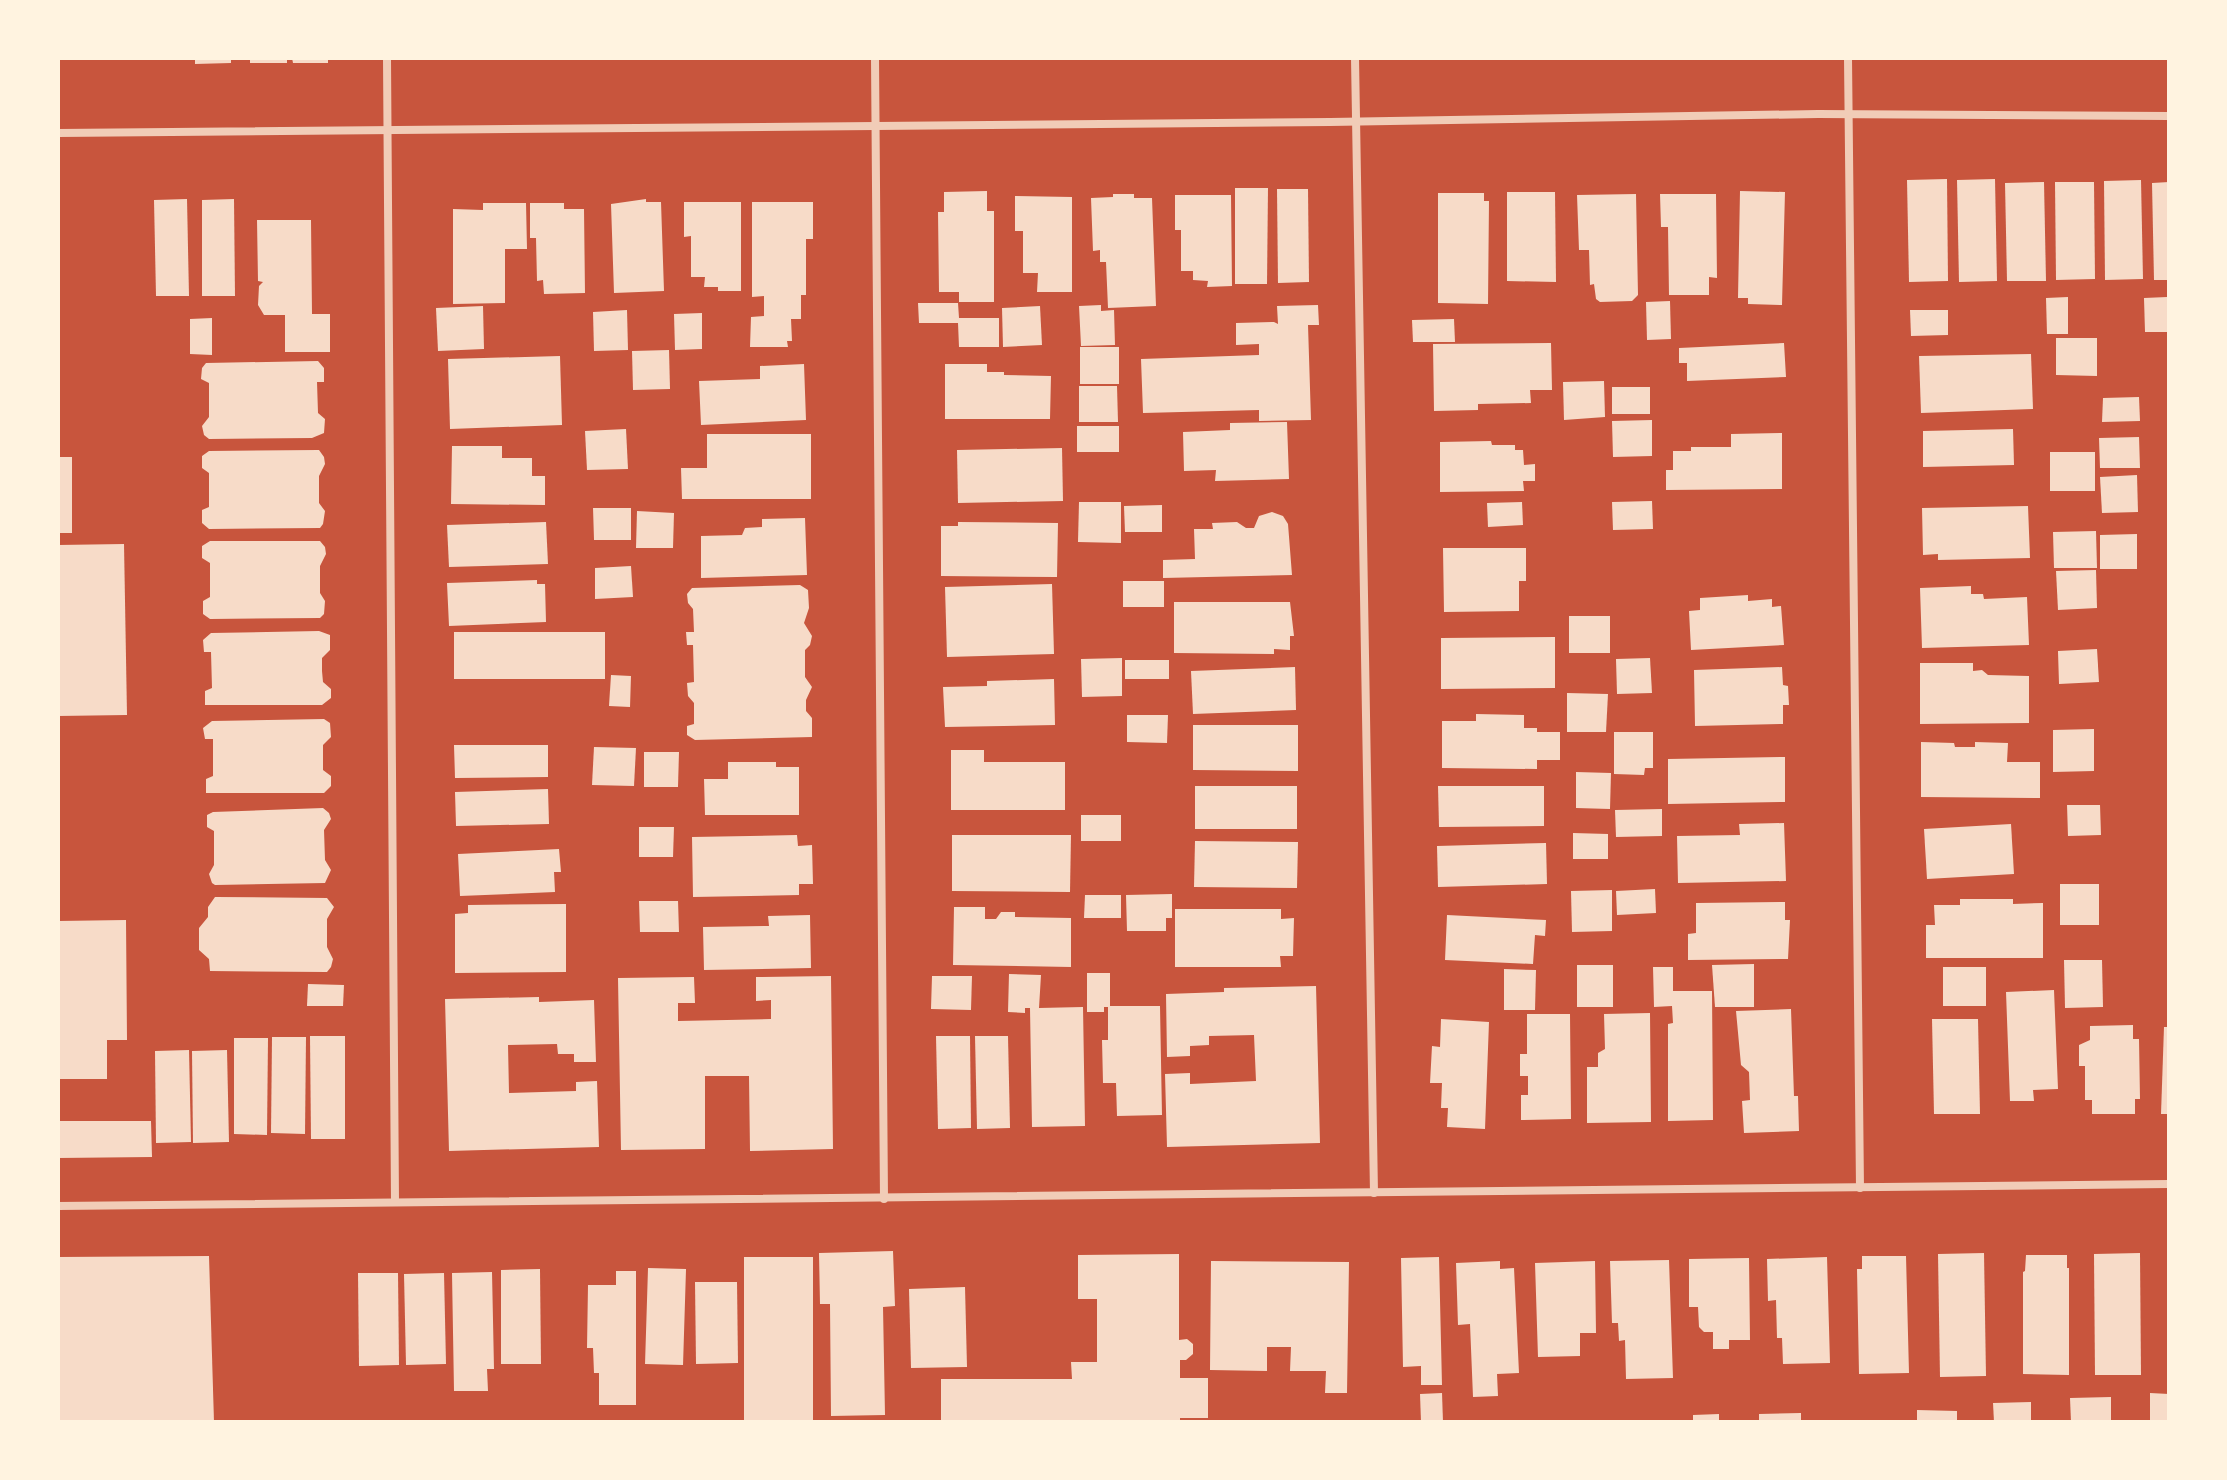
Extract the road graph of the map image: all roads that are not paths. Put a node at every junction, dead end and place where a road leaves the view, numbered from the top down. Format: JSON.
{"nodes":[{"id":1,"x":387,"y":58,"type":"edge"},
{"id":2,"x":875,"y":58,"type":"edge"},
{"id":3,"x":1355,"y":58,"type":"edge"},
{"id":4,"x":1848,"y":58,"type":"edge"},
{"id":5,"x":1848,"y":114,"type":"junction"},
{"id":6,"x":2169,"y":116,"type":"edge"},
{"id":7,"x":1355,"y":122,"type":"junction"},
{"id":8,"x":874,"y":125,"type":"junction"},
{"id":9,"x":387,"y":132,"type":"junction"},
{"id":10,"x":58,"y":133,"type":"edge"},
{"id":11,"x":2169,"y":1184,"type":"edge"},
{"id":12,"x":1860,"y":1188,"type":"junction"},
{"id":13,"x":1374,"y":1193,"type":"junction"},
{"id":14,"x":884,"y":1199,"type":"junction"},
{"id":15,"x":395,"y":1202,"type":"junction"},
{"id":16,"x":58,"y":1206,"type":"edge"}],
"edges":[{"from":1,"to":9,"type":"street"},
{"from":2,"to":8,"type":"street"},
{"from":3,"to":7,"type":"street"},
{"from":4,"to":5,"type":"street"},
{"from":5,"to":6,"type":"street"},
{"from":5,"to":7,"type":"street"},
{"from":5,"to":12,"type":"street"},
{"from":7,"to":8,"type":"street"},
{"from":7,"to":13,"type":"street"},
{"from":8,"to":9,"type":"street"},
{"from":8,"to":14,"type":"street"},
{"from":9,"to":10,"type":"street"},
{"from":9,"to":15,"type":"street"},
{"from":11,"to":12,"type":"street"},
{"from":12,"to":13,"type":"street"},
{"from":13,"to":14,"type":"street"},
{"from":14,"to":15,"type":"street"},
{"from":15,"to":16,"type":"street"}]}
